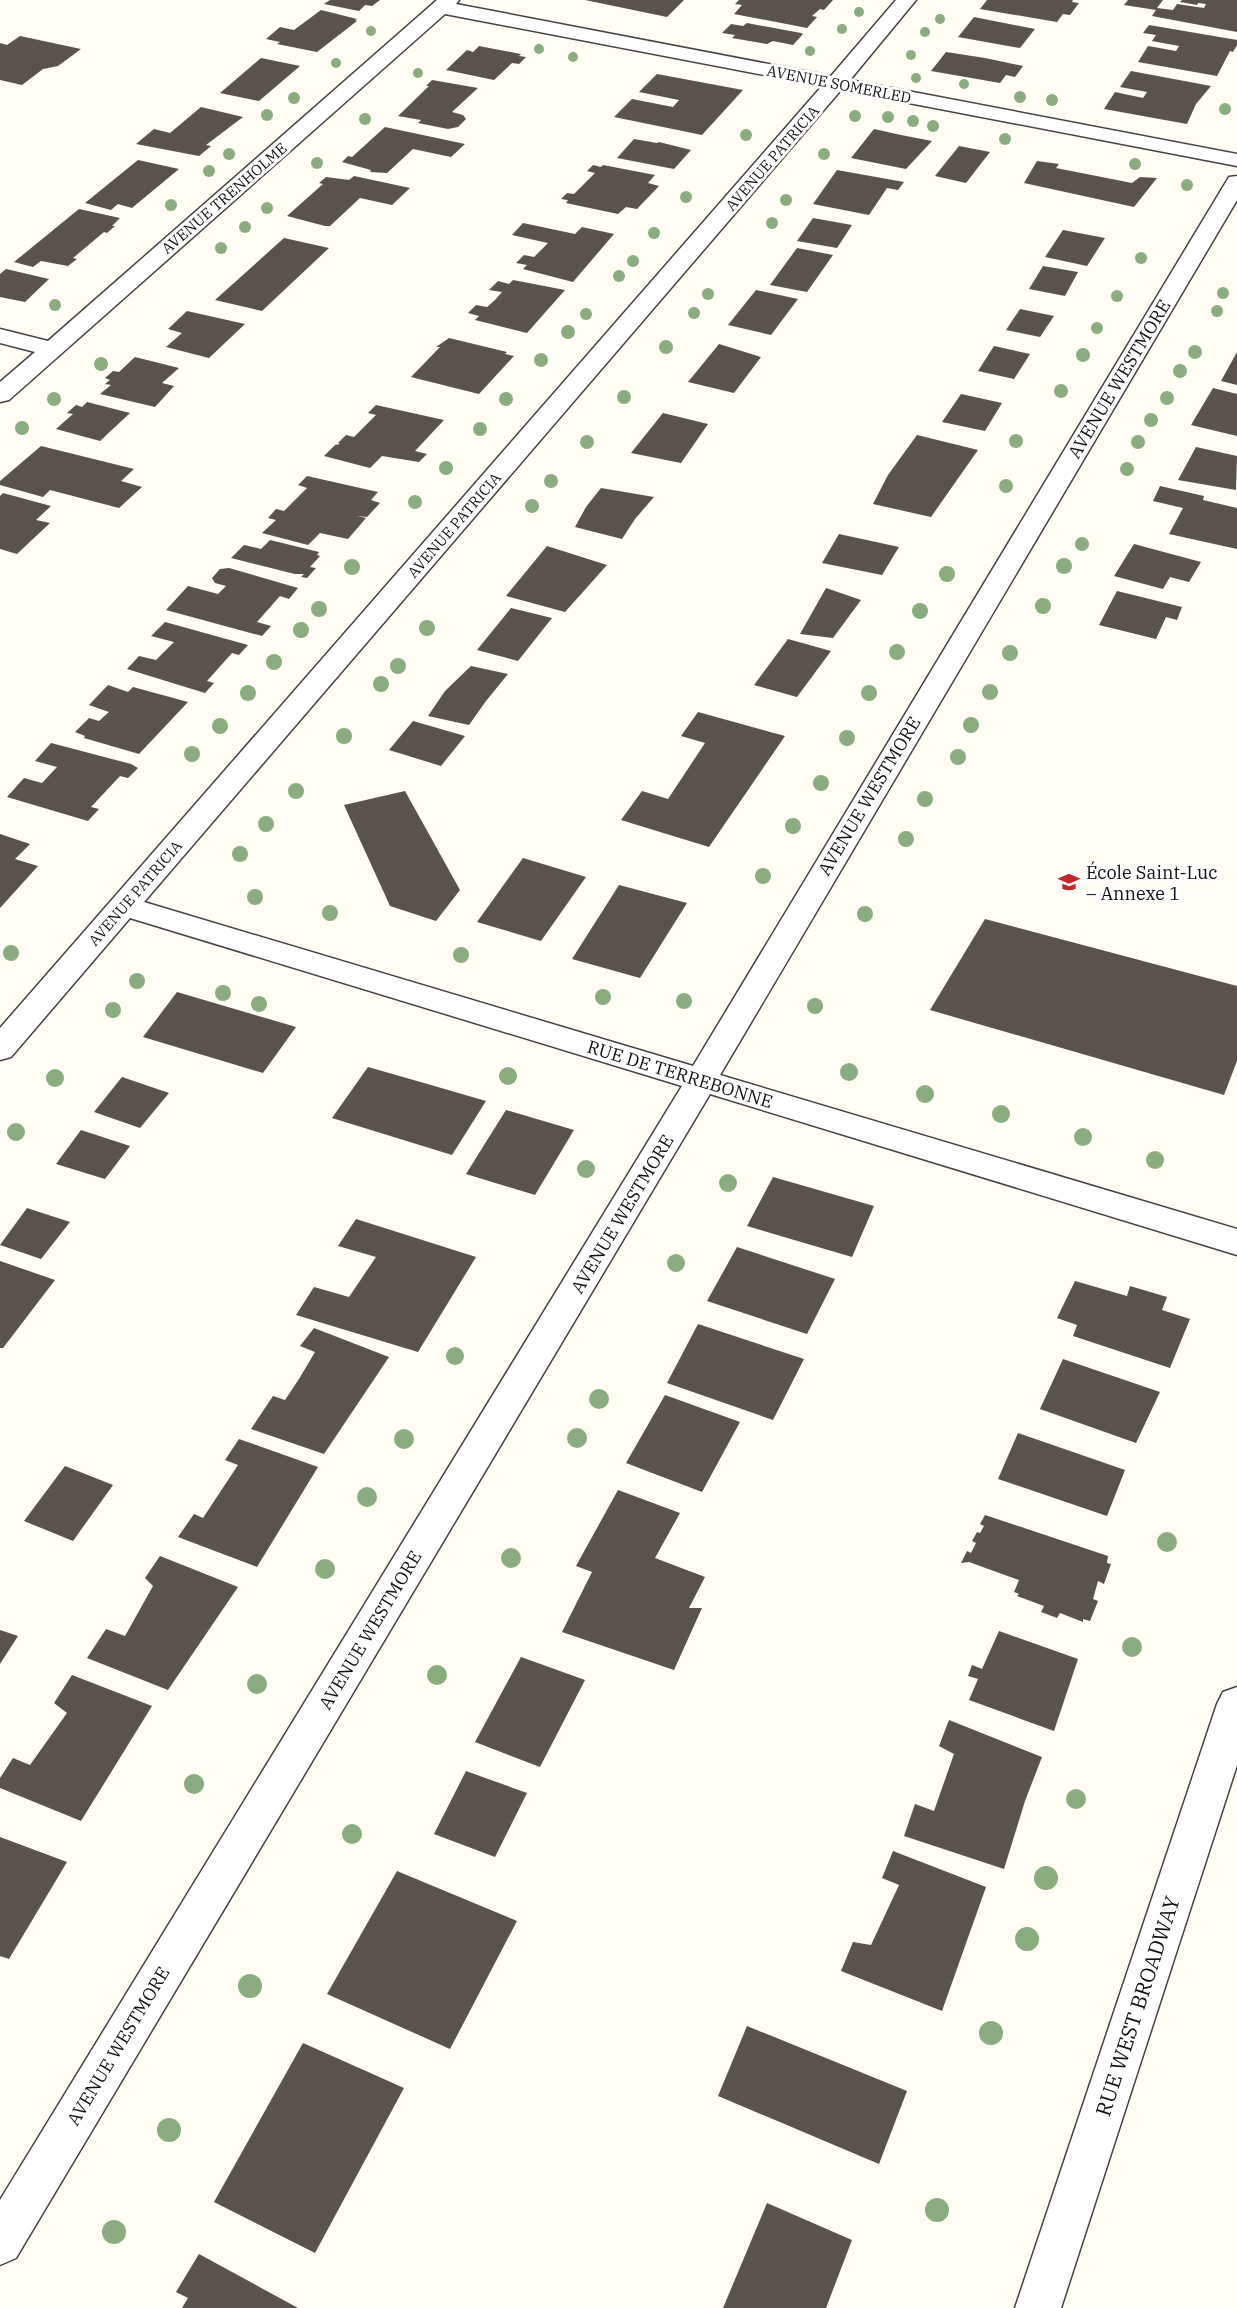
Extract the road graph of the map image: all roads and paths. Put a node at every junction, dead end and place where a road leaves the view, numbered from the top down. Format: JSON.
{"nodes":[{"id":1,"x":906,"y":0,"type":"edge"},
{"id":2,"x":445,"y":4,"type":"edge"},
{"id":3,"x":836,"y":83,"type":"junction"},
{"id":4,"x":1237,"y":159,"type":"edge"},
{"id":5,"x":1237,"y":182,"type":"edge"},
{"id":6,"x":0,"y":336,"type":"edge"},
{"id":7,"x":53,"y":349,"type":"junction"},
{"id":8,"x":0,"y":396,"type":"edge"},
{"id":9,"x":123,"y":906,"type":"junction"},
{"id":10,"x":0,"y":1049,"type":"edge"},
{"id":11,"x":702,"y":1081,"type":"junction"},
{"id":12,"x":1237,"y":1242,"type":"edge"},
{"id":13,"x":1237,"y":1704,"type":"edge"},
{"id":14,"x":0,"y":2242,"type":"edge"},
{"id":15,"x":1038,"y":2308,"type":"edge"}],
"edges":[{"from":1,"to":3,"type":"street","name":"AVENUE PATRICIA"},
{"from":2,"to":3,"type":"street","name":"AVENUE SOMERLED"},
{"from":2,"to":7,"type":"street","name":"AVENUE TRENHOLME"},
{"from":3,"to":4,"type":"street","name":"AVENUE SOMERLED"},
{"from":3,"to":9,"type":"street","name":"AVENUE PATRICIA"},
{"from":5,"to":11,"type":"street","name":"AVENUE WESTMORE"},
{"from":6,"to":7,"type":"street"},
{"from":7,"to":8,"type":"street","name":"AVENUE TRENHOLME"},
{"from":9,"to":10,"type":"street","name":"AVENUE PATRICIA"},
{"from":9,"to":11,"type":"street","name":"RUE DE TERREBONNE"},
{"from":11,"to":12,"type":"street","name":"RUE DE TERREBONNE"},
{"from":11,"to":14,"type":"street","name":"AVENUE WESTMORE"},
{"from":13,"to":15,"type":"street","name":"RUE WEST BROADWAY"}]}
